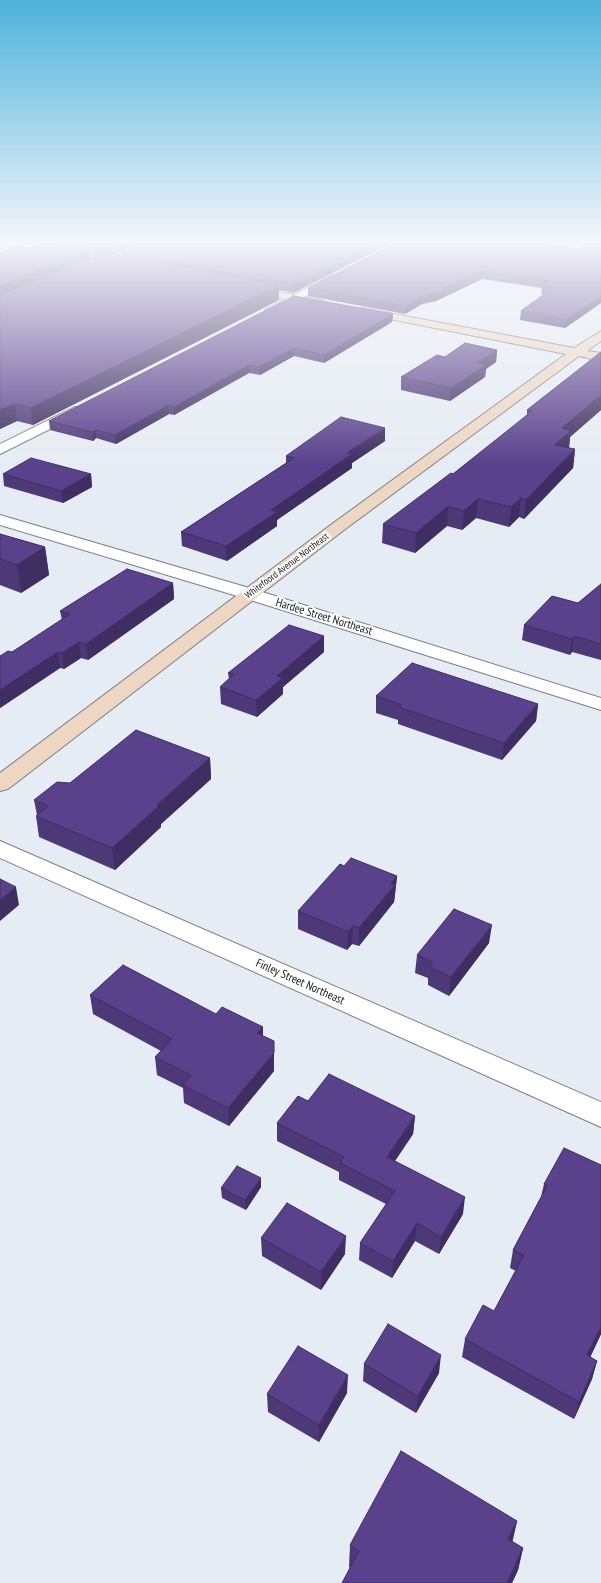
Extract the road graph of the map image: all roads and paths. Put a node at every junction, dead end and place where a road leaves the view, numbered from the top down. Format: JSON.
{"nodes":[{"id":1,"x":400,"y":318,"type":"edge"},
{"id":2,"x":601,"y":335,"type":"edge"},
{"id":3,"x":576,"y":352,"type":"junction"},
{"id":4,"x":601,"y":357,"type":"edge"},
{"id":5,"x":84,"y":407,"type":"edge"},
{"id":6,"x":0,"y":450,"type":"edge"},
{"id":7,"x":0,"y":520,"type":"edge"},
{"id":8,"x":250,"y":594,"type":"junction"},
{"id":9,"x":601,"y":704,"type":"edge"},
{"id":10,"x":0,"y":784,"type":"edge"},
{"id":11,"x":0,"y":849,"type":"edge"},
{"id":12,"x":601,"y":1115,"type":"edge"}],
"edges":[{"from":1,"to":3,"type":"street"},
{"from":2,"to":3,"type":"street","name":"Whitefoord Avenue Northeast"},
{"from":3,"to":4,"type":"street"},
{"from":3,"to":8,"type":"street","name":"Whitefoord Avenue Northeast"},
{"from":5,"to":6,"type":"street"},
{"from":7,"to":8,"type":"street","name":"Hardee Street Northeast"},
{"from":8,"to":9,"type":"street","name":"Hardee Street Northeast"},
{"from":8,"to":10,"type":"street","name":"Whitefoord Avenue Northeast"},
{"from":11,"to":12,"type":"street","name":"Finley Street Northeast"}]}
